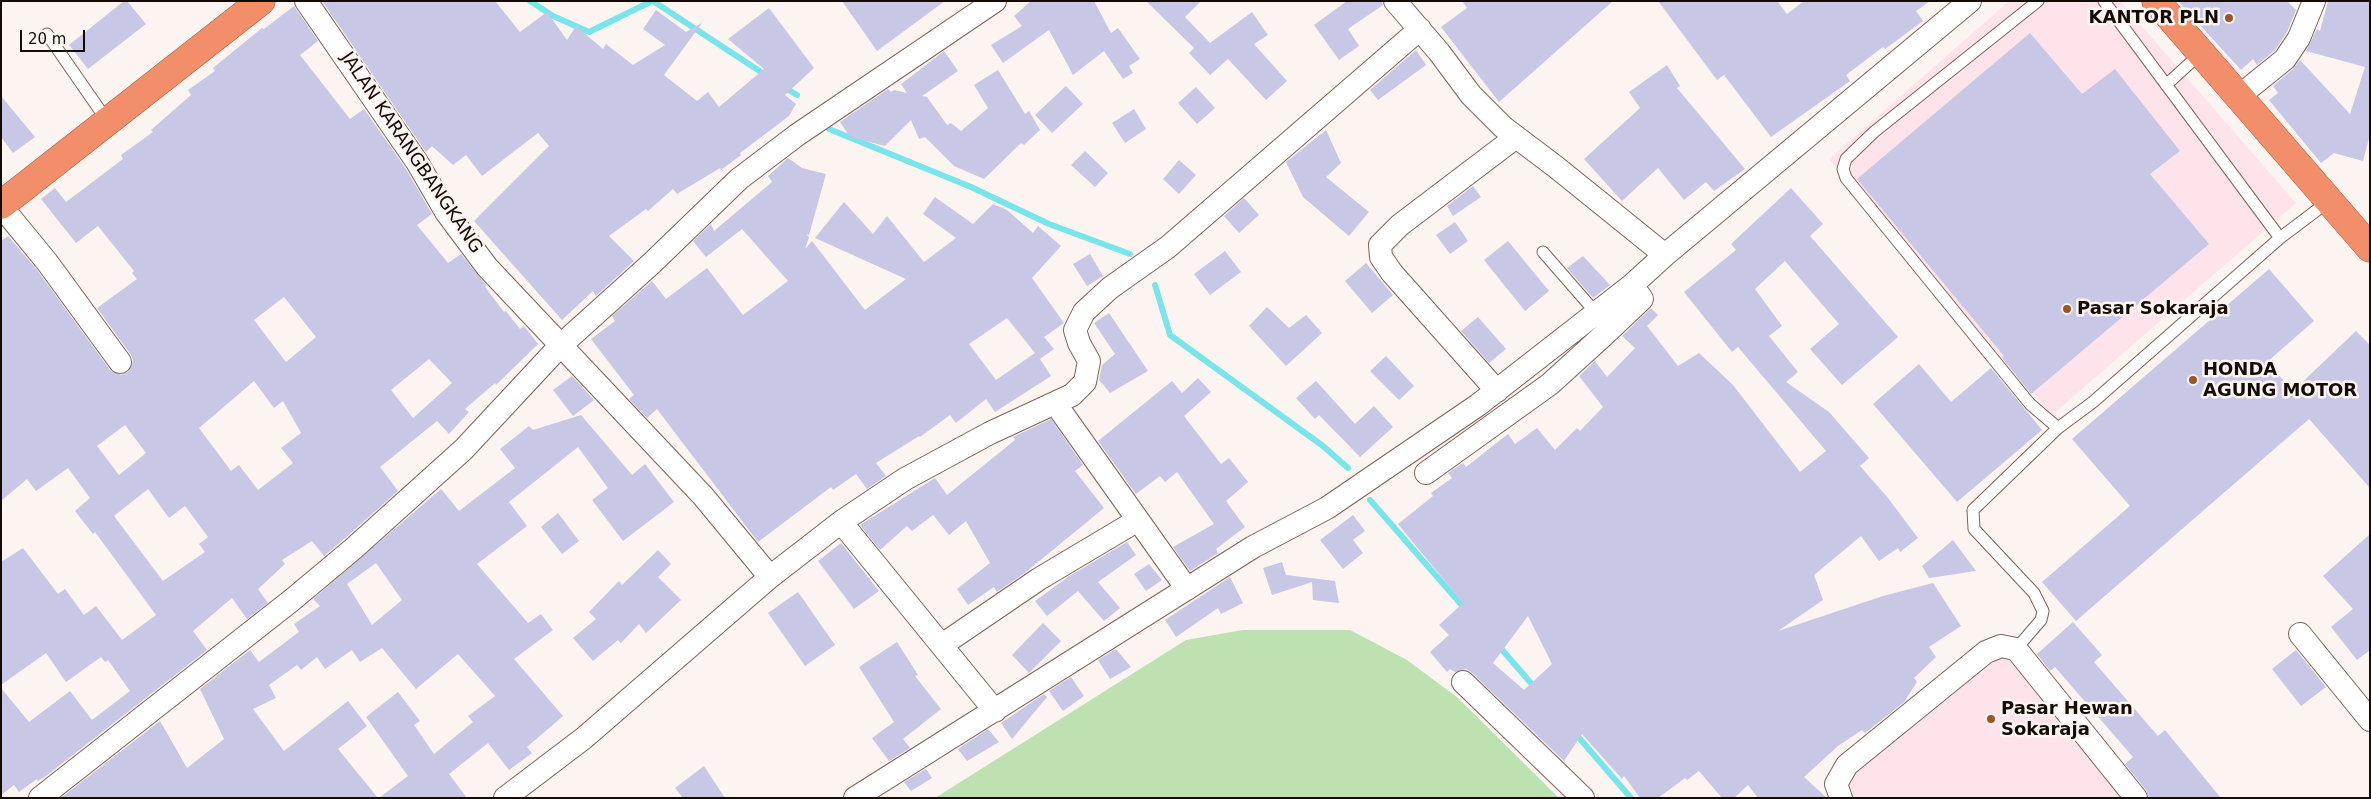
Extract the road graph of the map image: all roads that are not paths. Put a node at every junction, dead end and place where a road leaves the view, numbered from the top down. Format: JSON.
{"nodes":[{"id":1,"x":261,"y":1,"type":"edge"},
{"id":2,"x":306,"y":1,"type":"edge"},
{"id":3,"x":995,"y":1,"type":"edge"},
{"id":4,"x":1395,"y":1,"type":"edge"},
{"id":5,"x":1970,"y":1,"type":"edge"},
{"id":6,"x":2038,"y":1,"type":"edge"},
{"id":7,"x":2104,"y":1,"type":"edge"},
{"id":8,"x":2156,"y":1,"type":"edge"},
{"id":9,"x":2314,"y":1,"type":"edge"},
{"id":10,"x":1420,"y":29,"type":"junction"},
{"id":11,"x":47,"y":34,"type":"dead end"},
{"id":12,"x":2200,"y":54,"type":"junction"},
{"id":13,"x":2166,"y":85,"type":"junction"},
{"id":14,"x":2238,"y":97,"type":"junction"},
{"id":15,"x":108,"y":122,"type":"junction"},
{"id":16,"x":1516,"y":137,"type":"junction"},
{"id":17,"x":2329,"y":201,"type":"junction"},
{"id":18,"x":1,"y":206,"type":"edge"},
{"id":19,"x":2280,"y":238,"type":"junction"},
{"id":20,"x":2370,"y":248,"type":"edge"},
{"id":21,"x":1543,"y":252,"type":"dead end"},
{"id":22,"x":1665,"y":255,"type":"junction"},
{"id":23,"x":1632,"y":285,"type":"junction"},
{"id":24,"x":1597,"y":314,"type":"junction"},
{"id":25,"x":560,"y":346,"type":"junction"},
{"id":26,"x":120,"y":362,"type":"dead end"},
{"id":27,"x":1497,"y":391,"type":"junction"},
{"id":28,"x":1054,"y":403,"type":"junction"},
{"id":29,"x":2058,"y":428,"type":"junction"},
{"id":30,"x":1426,"y":473,"type":"dead end"},
{"id":31,"x":1138,"y":520,"type":"junction"},
{"id":32,"x":841,"y":522,"type":"junction"},
{"id":33,"x":770,"y":577,"type":"junction"},
{"id":34,"x":1187,"y":589,"type":"junction"},
{"id":35,"x":2300,"y":634,"type":"dead end"},
{"id":36,"x":942,"y":645,"type":"junction"},
{"id":37,"x":2016,"y":649,"type":"junction"},
{"id":38,"x":1463,"y":682,"type":"dead end"},
{"id":39,"x":995,"y":711,"type":"junction"},
{"id":40,"x":2370,"y":720,"type":"edge"},
{"id":41,"x":40,"y":798,"type":"edge"},
{"id":42,"x":505,"y":798,"type":"edge"},
{"id":43,"x":855,"y":798,"type":"edge"},
{"id":44,"x":1583,"y":798,"type":"edge"},
{"id":45,"x":1841,"y":798,"type":"edge"},
{"id":46,"x":2136,"y":798,"type":"edge"}],
"edges":[{"from":1,"to":15,"type":"highway"},
{"from":2,"to":25,"type":"street","name":"JALAN KARANGBANGKANG"},
{"from":3,"to":25,"type":"street"},
{"from":4,"to":10,"type":"street"},
{"from":5,"to":22,"type":"street"},
{"from":6,"to":29,"type":"lane"},
{"from":7,"to":13,"type":"lane"},
{"from":8,"to":12,"type":"highway"},
{"from":9,"to":14,"type":"street"},
{"from":10,"to":16,"type":"street"},
{"from":10,"to":28,"type":"street"},
{"from":11,"to":15,"type":"lane"},
{"from":12,"to":13,"type":"lane"},
{"from":12,"to":14,"type":"highway"},
{"from":13,"to":19,"type":"lane"},
{"from":14,"to":17,"type":"highway"},
{"from":15,"to":18,"type":"highway"},
{"from":16,"to":22,"type":"street"},
{"from":16,"to":27,"type":"street"},
{"from":17,"to":19,"type":"lane"},
{"from":17,"to":20,"type":"highway"},
{"from":18,"to":26,"type":"street"},
{"from":19,"to":29,"type":"lane"},
{"from":21,"to":24,"type":"lane"},
{"from":22,"to":23,"type":"street"},
{"from":23,"to":24,"type":"street"},
{"from":23,"to":30,"type":"street"},
{"from":24,"to":27,"type":"street"},
{"from":25,"to":33,"type":"street","name":"JALAN KARANGBANGKANG"},
{"from":25,"to":41,"type":"street"},
{"from":27,"to":34,"type":"street"},
{"from":28,"to":31,"type":"street"},
{"from":28,"to":32,"type":"street"},
{"from":29,"to":37,"type":"lane"},
{"from":31,"to":34,"type":"street"},
{"from":31,"to":36,"type":"street"},
{"from":32,"to":33,"type":"street"},
{"from":32,"to":36,"type":"street"},
{"from":33,"to":42,"type":"street"},
{"from":34,"to":39,"type":"street"},
{"from":35,"to":40,"type":"street"},
{"from":36,"to":39,"type":"street"},
{"from":37,"to":45,"type":"street"},
{"from":37,"to":46,"type":"street"},
{"from":38,"to":44,"type":"street"},
{"from":39,"to":43,"type":"street"}]}
